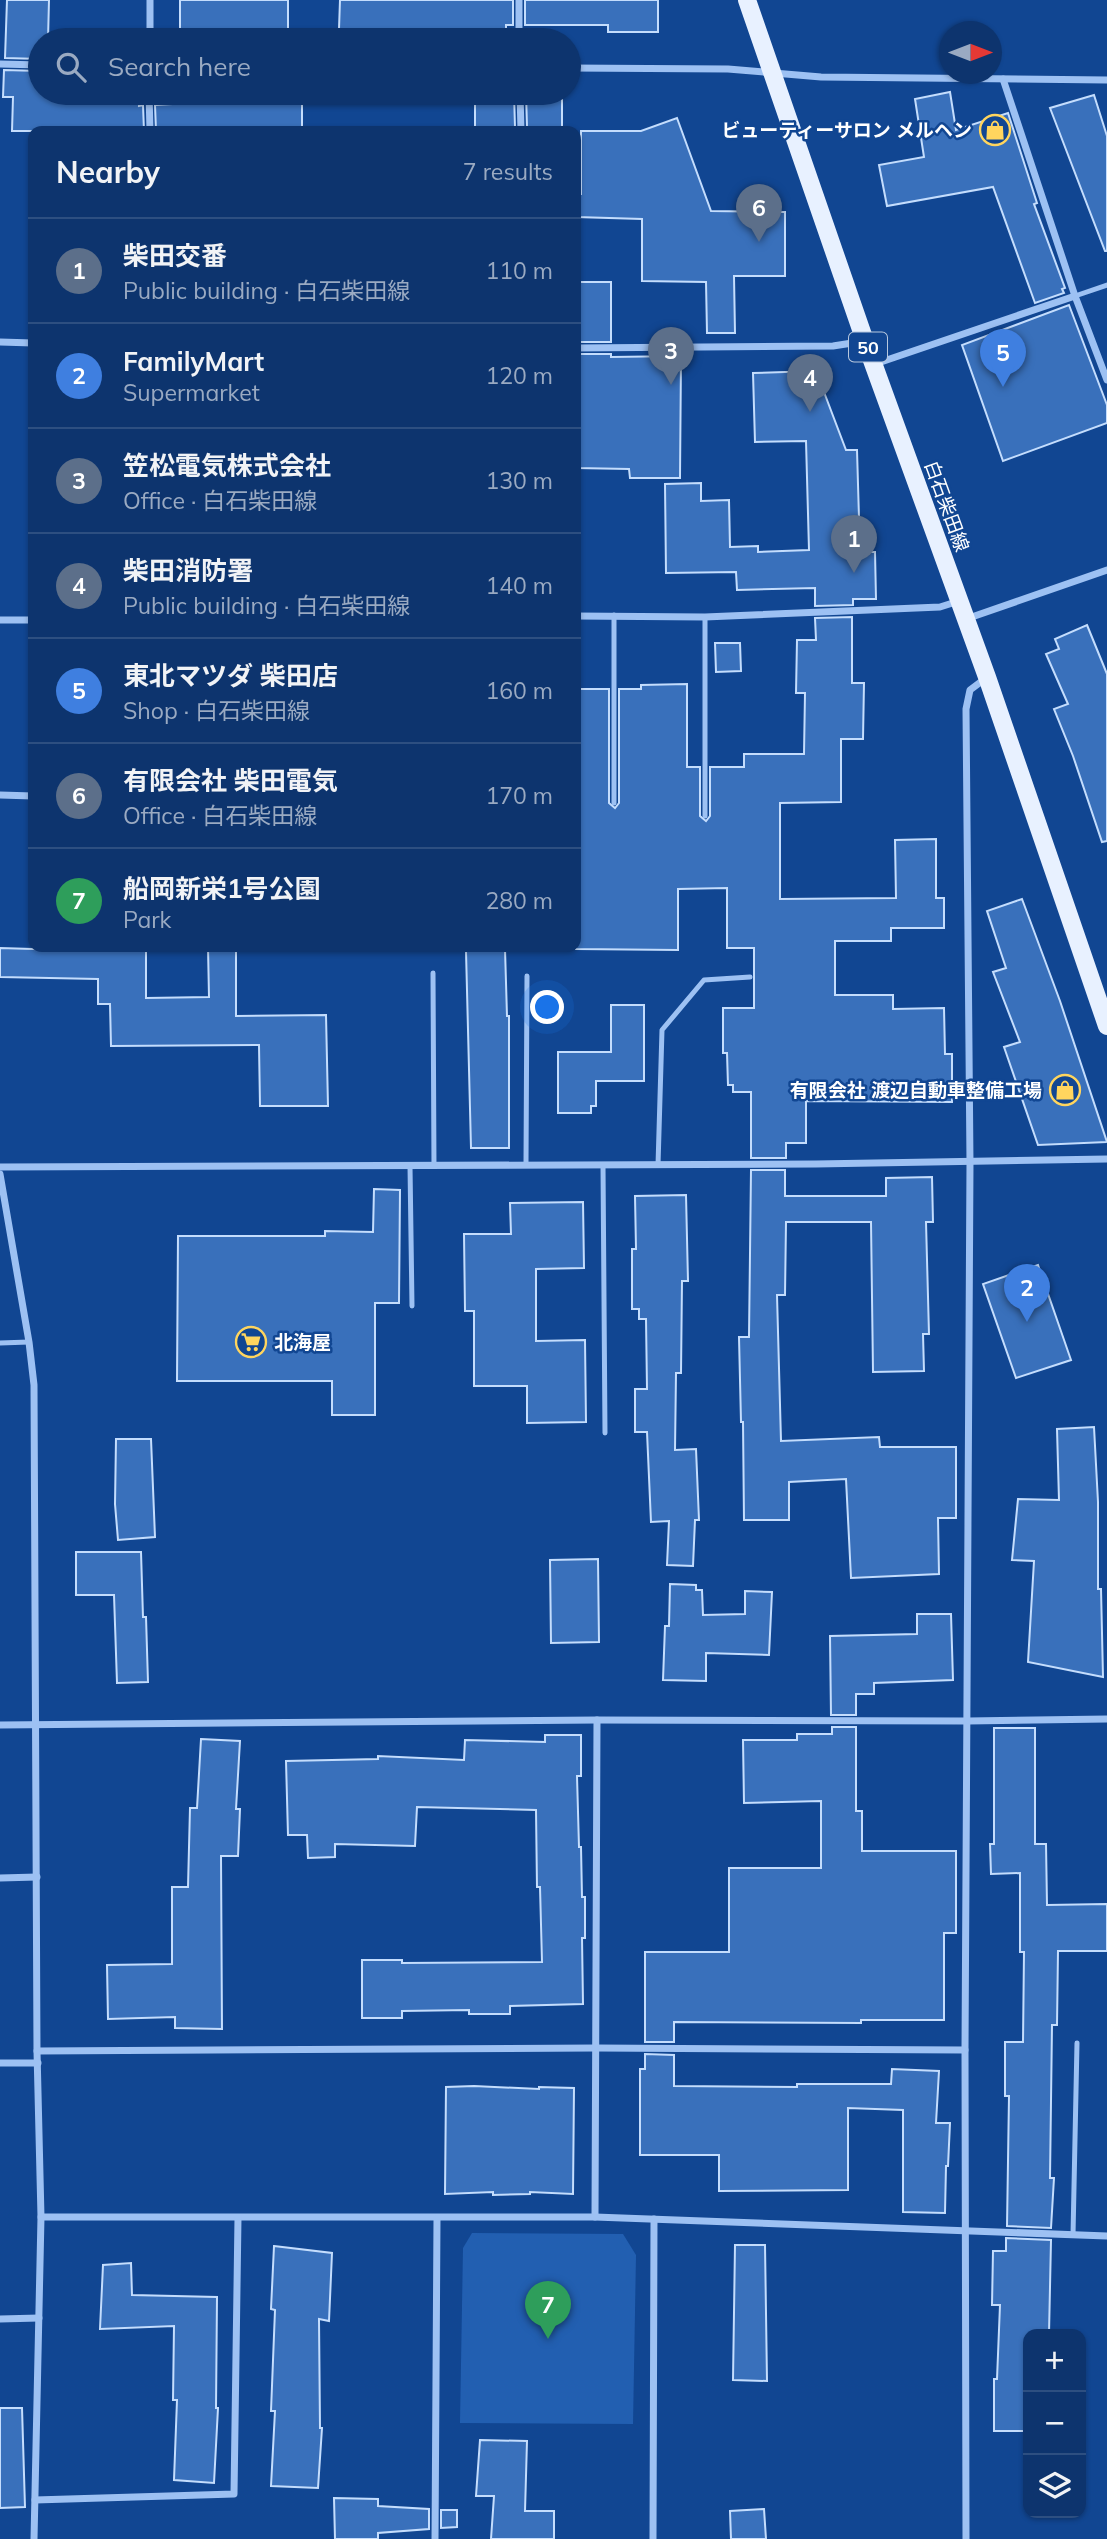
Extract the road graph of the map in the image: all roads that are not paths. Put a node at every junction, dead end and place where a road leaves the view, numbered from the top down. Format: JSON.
{"nodes":[{"id":1,"x":150,"y":0,"type":"edge"},
{"id":2,"x":519,"y":0,"type":"edge"},
{"id":3,"x":747,"y":0,"type":"edge"},
{"id":4,"x":150,"y":28,"type":"edge"},
{"id":5,"x":519,"y":28,"type":"edge"},
{"id":6,"x":0,"y":64,"type":"edge"},
{"id":7,"x":28,"y":65,"type":"edge"},
{"id":8,"x":581,"y":68,"type":"edge"},
{"id":9,"x":774,"y":73,"type":"junction"},
{"id":10,"x":1003,"y":79,"type":"junction"},
{"id":11,"x":1107,"y":80,"type":"edge"},
{"id":12,"x":149,"y":105,"type":"edge"},
{"id":13,"x":520,"y":105,"type":"edge"},
{"id":14,"x":150,"y":126,"type":"edge"},
{"id":15,"x":521,"y":126,"type":"edge"},
{"id":16,"x":1107,"y":285,"type":"edge"},
{"id":17,"x":1075,"y":296,"type":"junction"},
{"id":18,"x":865,"y":341,"type":"junction"},
{"id":19,"x":0,"y":342,"type":"edge"},
{"id":20,"x":28,"y":342,"type":"edge"},
{"id":21,"x":581,"y":348,"type":"edge"},
{"id":22,"x":874,"y":364,"type":"junction"},
{"id":23,"x":1107,"y":380,"type":"edge"},
{"id":24,"x":1107,"y":570,"type":"edge"},
{"id":25,"x":959,"y":601,"type":"junction"},
{"id":26,"x":614,"y":615,"type":"junction"},
{"id":27,"x":581,"y":616,"type":"edge"},
{"id":28,"x":705,"y":617,"type":"junction"},
{"id":29,"x":966,"y":619,"type":"junction"},
{"id":30,"x":0,"y":620,"type":"edge"},
{"id":31,"x":28,"y":620,"type":"edge"},
{"id":32,"x":987,"y":677,"type":"junction"},
{"id":33,"x":0,"y":795,"type":"edge"},
{"id":34,"x":28,"y":796,"type":"edge"},
{"id":35,"x":614,"y":803,"type":"dead end"},
{"id":36,"x":705,"y":816,"type":"dead end"},
{"id":37,"x":433,"y":973,"type":"dead end"},
{"id":38,"x":527,"y":976,"type":"dead end"},
{"id":39,"x":750,"y":977,"type":"dead end"},
{"id":40,"x":1107,"y":1026,"type":"edge"},
{"id":41,"x":1107,"y":1159,"type":"edge"},
{"id":42,"x":970,"y":1163,"type":"junction"},
{"id":43,"x":526,"y":1164,"type":"junction"},
{"id":44,"x":603,"y":1165,"type":"junction"},
{"id":45,"x":658,"y":1165,"type":"junction"},
{"id":46,"x":410,"y":1166,"type":"junction"},
{"id":47,"x":434,"y":1166,"type":"junction"},
{"id":48,"x":0,"y":1167,"type":"edge"},
{"id":49,"x":0,"y":1174,"type":"edge"},
{"id":50,"x":412,"y":1306,"type":"dead end"},
{"id":51,"x":29,"y":1342,"type":"junction"},
{"id":52,"x":0,"y":1343,"type":"edge"},
{"id":53,"x":605,"y":1433,"type":"dead end"},
{"id":54,"x":1107,"y":1719,"type":"edge"},
{"id":55,"x":597,"y":1720,"type":"junction"},
{"id":56,"x":968,"y":1721,"type":"junction"},
{"id":57,"x":0,"y":1725,"type":"edge"},
{"id":58,"x":35,"y":1725,"type":"junction"},
{"id":59,"x":0,"y":1878,"type":"edge"},
{"id":60,"x":37,"y":1878,"type":"junction"},
{"id":61,"x":1077,"y":2043,"type":"dead end"},
{"id":62,"x":596,"y":2048,"type":"junction"},
{"id":63,"x":37,"y":2050,"type":"junction"},
{"id":64,"x":965,"y":2050,"type":"junction"},
{"id":65,"x":0,"y":2063,"type":"edge"},
{"id":66,"x":38,"y":2063,"type":"junction"},
{"id":67,"x":41,"y":2217,"type":"junction"},
{"id":68,"x":595,"y":2217,"type":"junction"},
{"id":69,"x":239,"y":2218,"type":"junction"},
{"id":70,"x":437,"y":2219,"type":"junction"},
{"id":71,"x":654,"y":2219,"type":"junction"},
{"id":72,"x":966,"y":2230,"type":"junction"},
{"id":73,"x":1073,"y":2235,"type":"junction"},
{"id":74,"x":1107,"y":2236,"type":"edge"},
{"id":75,"x":39,"y":2318,"type":"junction"},
{"id":76,"x":0,"y":2319,"type":"edge"},
{"id":77,"x":35,"y":2500,"type":"junction"},
{"id":78,"x":34,"y":2539,"type":"edge"},
{"id":79,"x":435,"y":2539,"type":"edge"},
{"id":80,"x":653,"y":2539,"type":"edge"},
{"id":81,"x":966,"y":2539,"type":"edge"}],
"edges":[{"from":1,"to":4,"type":"street"},
{"from":2,"to":5,"type":"street"},
{"from":3,"to":9,"type":"main road","name":"白石柴田線","number":"50"},
{"from":6,"to":7,"type":"street"},
{"from":8,"to":9,"type":"street"},
{"from":9,"to":10,"type":"street"},
{"from":9,"to":18,"type":"main road","name":"白石柴田線","number":"50"},
{"from":10,"to":11,"type":"street"},
{"from":10,"to":17,"type":"street"},
{"from":12,"to":14,"type":"street"},
{"from":13,"to":15,"type":"street"},
{"from":16,"to":17,"type":"lane"},
{"from":17,"to":22,"type":"street"},
{"from":17,"to":23,"type":"street"},
{"from":18,"to":21,"type":"street"},
{"from":18,"to":22,"type":"main road","name":"白石柴田線","number":"50"},
{"from":19,"to":20,"type":"street"},
{"from":22,"to":25,"type":"main road","name":"白石柴田線","number":"50"},
{"from":24,"to":29,"type":"street"},
{"from":25,"to":28,"type":"street"},
{"from":25,"to":29,"type":"main road","name":"白石柴田線","number":"50"},
{"from":26,"to":27,"type":"street"},
{"from":26,"to":28,"type":"street"},
{"from":26,"to":35,"type":"lane"},
{"from":28,"to":36,"type":"lane"},
{"from":29,"to":32,"type":"main road","name":"白石柴田線","number":"50"},
{"from":30,"to":31,"type":"street"},
{"from":32,"to":40,"type":"main road","name":"白石柴田線","number":"50"},
{"from":32,"to":42,"type":"street"},
{"from":33,"to":34,"type":"street"},
{"from":37,"to":47,"type":"lane"},
{"from":38,"to":43,"type":"lane"},
{"from":39,"to":45,"type":"lane"},
{"from":41,"to":42,"type":"street"},
{"from":42,"to":45,"type":"street"},
{"from":42,"to":56,"type":"street"},
{"from":43,"to":44,"type":"street"},
{"from":43,"to":47,"type":"street"},
{"from":44,"to":45,"type":"street"},
{"from":44,"to":53,"type":"lane"},
{"from":46,"to":47,"type":"street"},
{"from":46,"to":48,"type":"street"},
{"from":46,"to":50,"type":"lane"},
{"from":49,"to":51,"type":"street"},
{"from":51,"to":52,"type":"lane"},
{"from":51,"to":58,"type":"street"},
{"from":54,"to":56,"type":"street"},
{"from":55,"to":56,"type":"street"},
{"from":55,"to":58,"type":"street"},
{"from":55,"to":62,"type":"street"},
{"from":56,"to":64,"type":"street"},
{"from":57,"to":58,"type":"street"},
{"from":58,"to":60,"type":"street"},
{"from":59,"to":60,"type":"street"},
{"from":60,"to":63,"type":"street"},
{"from":61,"to":73,"type":"lane"},
{"from":62,"to":63,"type":"street"},
{"from":62,"to":64,"type":"street"},
{"from":62,"to":68,"type":"street"},
{"from":63,"to":66,"type":"street"},
{"from":64,"to":72,"type":"street"},
{"from":65,"to":66,"type":"street"},
{"from":66,"to":67,"type":"street"},
{"from":67,"to":69,"type":"street"},
{"from":67,"to":75,"type":"street"},
{"from":68,"to":70,"type":"street"},
{"from":68,"to":71,"type":"street"},
{"from":69,"to":70,"type":"street"},
{"from":69,"to":77,"type":"street"},
{"from":70,"to":79,"type":"street"},
{"from":71,"to":72,"type":"street"},
{"from":71,"to":80,"type":"street"},
{"from":72,"to":73,"type":"street"},
{"from":72,"to":81,"type":"street"},
{"from":73,"to":74,"type":"street"},
{"from":75,"to":76,"type":"street"},
{"from":75,"to":77,"type":"street"},
{"from":77,"to":78,"type":"street"}]}
